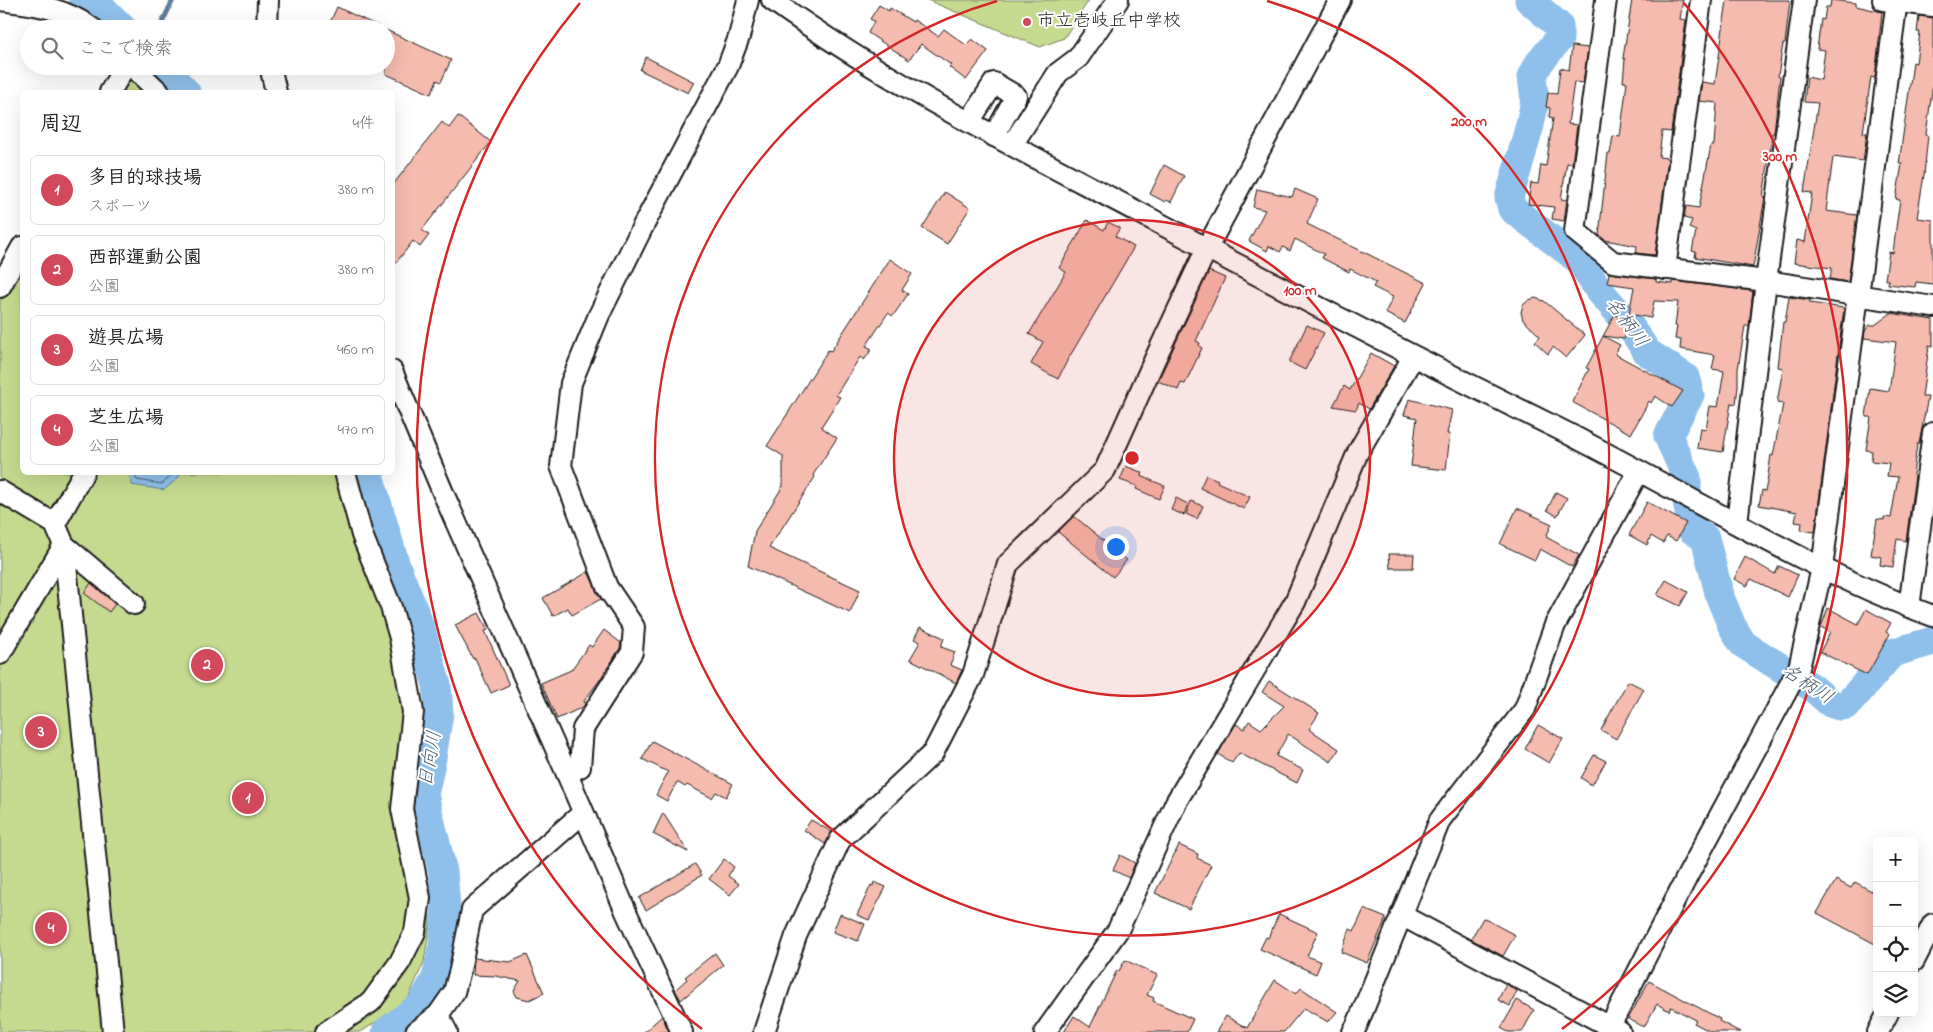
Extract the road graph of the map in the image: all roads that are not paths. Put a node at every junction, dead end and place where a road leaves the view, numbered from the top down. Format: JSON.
{"nodes":[{"id":1,"x":0,"y":0,"type":"edge"},
{"id":2,"x":268,"y":0,"type":"edge"},
{"id":3,"x":748,"y":0,"type":"edge"},
{"id":4,"x":772,"y":0,"type":"edge"},
{"id":5,"x":1118,"y":0,"type":"edge"},
{"id":6,"x":1340,"y":0,"type":"edge"},
{"id":7,"x":1606,"y":0,"type":"edge"},
{"id":8,"x":1701,"y":0,"type":"edge"},
{"id":9,"x":1804,"y":0,"type":"edge"},
{"id":10,"x":1892,"y":1,"type":"edge"},
{"id":11,"x":1933,"y":6,"type":"edge"},
{"id":12,"x":78,"y":20,"type":"edge"},
{"id":13,"x":267,"y":20,"type":"edge"},
{"id":14,"x":120,"y":75,"type":"edge"},
{"id":15,"x":142,"y":75,"type":"edge"},
{"id":16,"x":272,"y":75,"type":"edge"},
{"id":17,"x":111,"y":90,"type":"edge"},
{"id":18,"x":158,"y":90,"type":"edge"},
{"id":19,"x":276,"y":90,"type":"edge"},
{"id":20,"x":969,"y":122,"type":"junction"},
{"id":21,"x":994,"y":136,"type":"junction"},
{"id":22,"x":1012,"y":145,"type":"junction"},
{"id":23,"x":1207,"y":248,"type":"junction"},
{"id":24,"x":20,"y":251,"type":"edge"},
{"id":25,"x":1665,"y":269,"type":"junction"},
{"id":26,"x":1766,"y":281,"type":"junction"},
{"id":27,"x":0,"y":287,"type":"edge"},
{"id":28,"x":1857,"y":296,"type":"junction"},
{"id":29,"x":1933,"y":307,"type":"edge"},
{"id":30,"x":1413,"y":357,"type":"junction"},
{"id":31,"x":395,"y":378,"type":"edge"},
{"id":32,"x":1933,"y":433,"type":"edge"},
{"id":33,"x":82,"y":475,"type":"edge"},
{"id":34,"x":346,"y":475,"type":"edge"},
{"id":35,"x":1645,"y":475,"type":"junction"},
{"id":36,"x":0,"y":491,"type":"edge"},
{"id":37,"x":1737,"y":523,"type":"junction"},
{"id":38,"x":55,"y":524,"type":"junction"},
{"id":39,"x":64,"y":545,"type":"junction"},
{"id":40,"x":1822,"y":568,"type":"junction"},
{"id":41,"x":134,"y":604,"type":"dead end"},
{"id":42,"x":1908,"y":607,"type":"junction"},
{"id":43,"x":1933,"y":616,"type":"edge"},
{"id":44,"x":0,"y":654,"type":"edge"},
{"id":45,"x":568,"y":774,"type":"junction"},
{"id":46,"x":583,"y":813,"type":"junction"},
{"id":47,"x":1401,"y":915,"type":"junction"},
{"id":48,"x":1933,"y":924,"type":"edge"},
{"id":49,"x":1918,"y":953,"type":"edge"},
{"id":50,"x":1886,"y":1017,"type":"edge"},
{"id":51,"x":442,"y":1023,"type":"edge"},
{"id":52,"x":1613,"y":1030,"type":"edge"},
{"id":53,"x":113,"y":1032,"type":"edge"},
{"id":54,"x":326,"y":1032,"type":"edge"},
{"id":55,"x":416,"y":1032,"type":"edge"},
{"id":56,"x":682,"y":1032,"type":"edge"},
{"id":57,"x":764,"y":1032,"type":"edge"},
{"id":58,"x":1045,"y":1032,"type":"edge"},
{"id":59,"x":1353,"y":1032,"type":"edge"},
{"id":60,"x":1878,"y":1032,"type":"edge"}],
"edges":[{"from":1,"to":12,"type":"street"},
{"from":2,"to":13,"type":"street"},
{"from":3,"to":45,"type":"street"},
{"from":4,"to":20,"type":"street"},
{"from":5,"to":22,"type":"street"},
{"from":6,"to":23,"type":"street"},
{"from":7,"to":25,"type":"street"},
{"from":8,"to":25,"type":"street"},
{"from":9,"to":26,"type":"street"},
{"from":10,"to":11,"type":"street"},
{"from":10,"to":28,"type":"street"},
{"from":14,"to":17,"type":"street"},
{"from":15,"to":18,"type":"street"},
{"from":16,"to":19,"type":"street"},
{"from":20,"to":21,"type":"street"},
{"from":20,"to":21,"type":"street"},
{"from":21,"to":22,"type":"street"},
{"from":22,"to":23,"type":"street"},
{"from":23,"to":30,"type":"street"},
{"from":23,"to":57,"type":"street"},
{"from":24,"to":27,"type":"street"},
{"from":25,"to":26,"type":"street"},
{"from":26,"to":28,"type":"street"},
{"from":26,"to":37,"type":"street"},
{"from":28,"to":29,"type":"street"},
{"from":28,"to":40,"type":"street"},
{"from":30,"to":35,"type":"street"},
{"from":30,"to":58,"type":"street"},
{"from":31,"to":45,"type":"street"},
{"from":32,"to":42,"type":"street"},
{"from":33,"to":38,"type":"street"},
{"from":34,"to":54,"type":"street"},
{"from":35,"to":37,"type":"street"},
{"from":35,"to":47,"type":"street"},
{"from":36,"to":38,"type":"street"},
{"from":37,"to":40,"type":"street"},
{"from":38,"to":39,"type":"street"},
{"from":39,"to":41,"type":"street"},
{"from":39,"to":44,"type":"street"},
{"from":39,"to":53,"type":"street"},
{"from":40,"to":42,"type":"street"},
{"from":40,"to":52,"type":"street"},
{"from":42,"to":43,"type":"street"},
{"from":45,"to":46,"type":"street"},
{"from":46,"to":51,"type":"street"},
{"from":46,"to":56,"type":"street"},
{"from":47,"to":52,"type":"street"},
{"from":47,"to":59,"type":"street"},
{"from":48,"to":49,"type":"street"},
{"from":50,"to":60,"type":"street"},
{"from":51,"to":55,"type":"street"}]}
